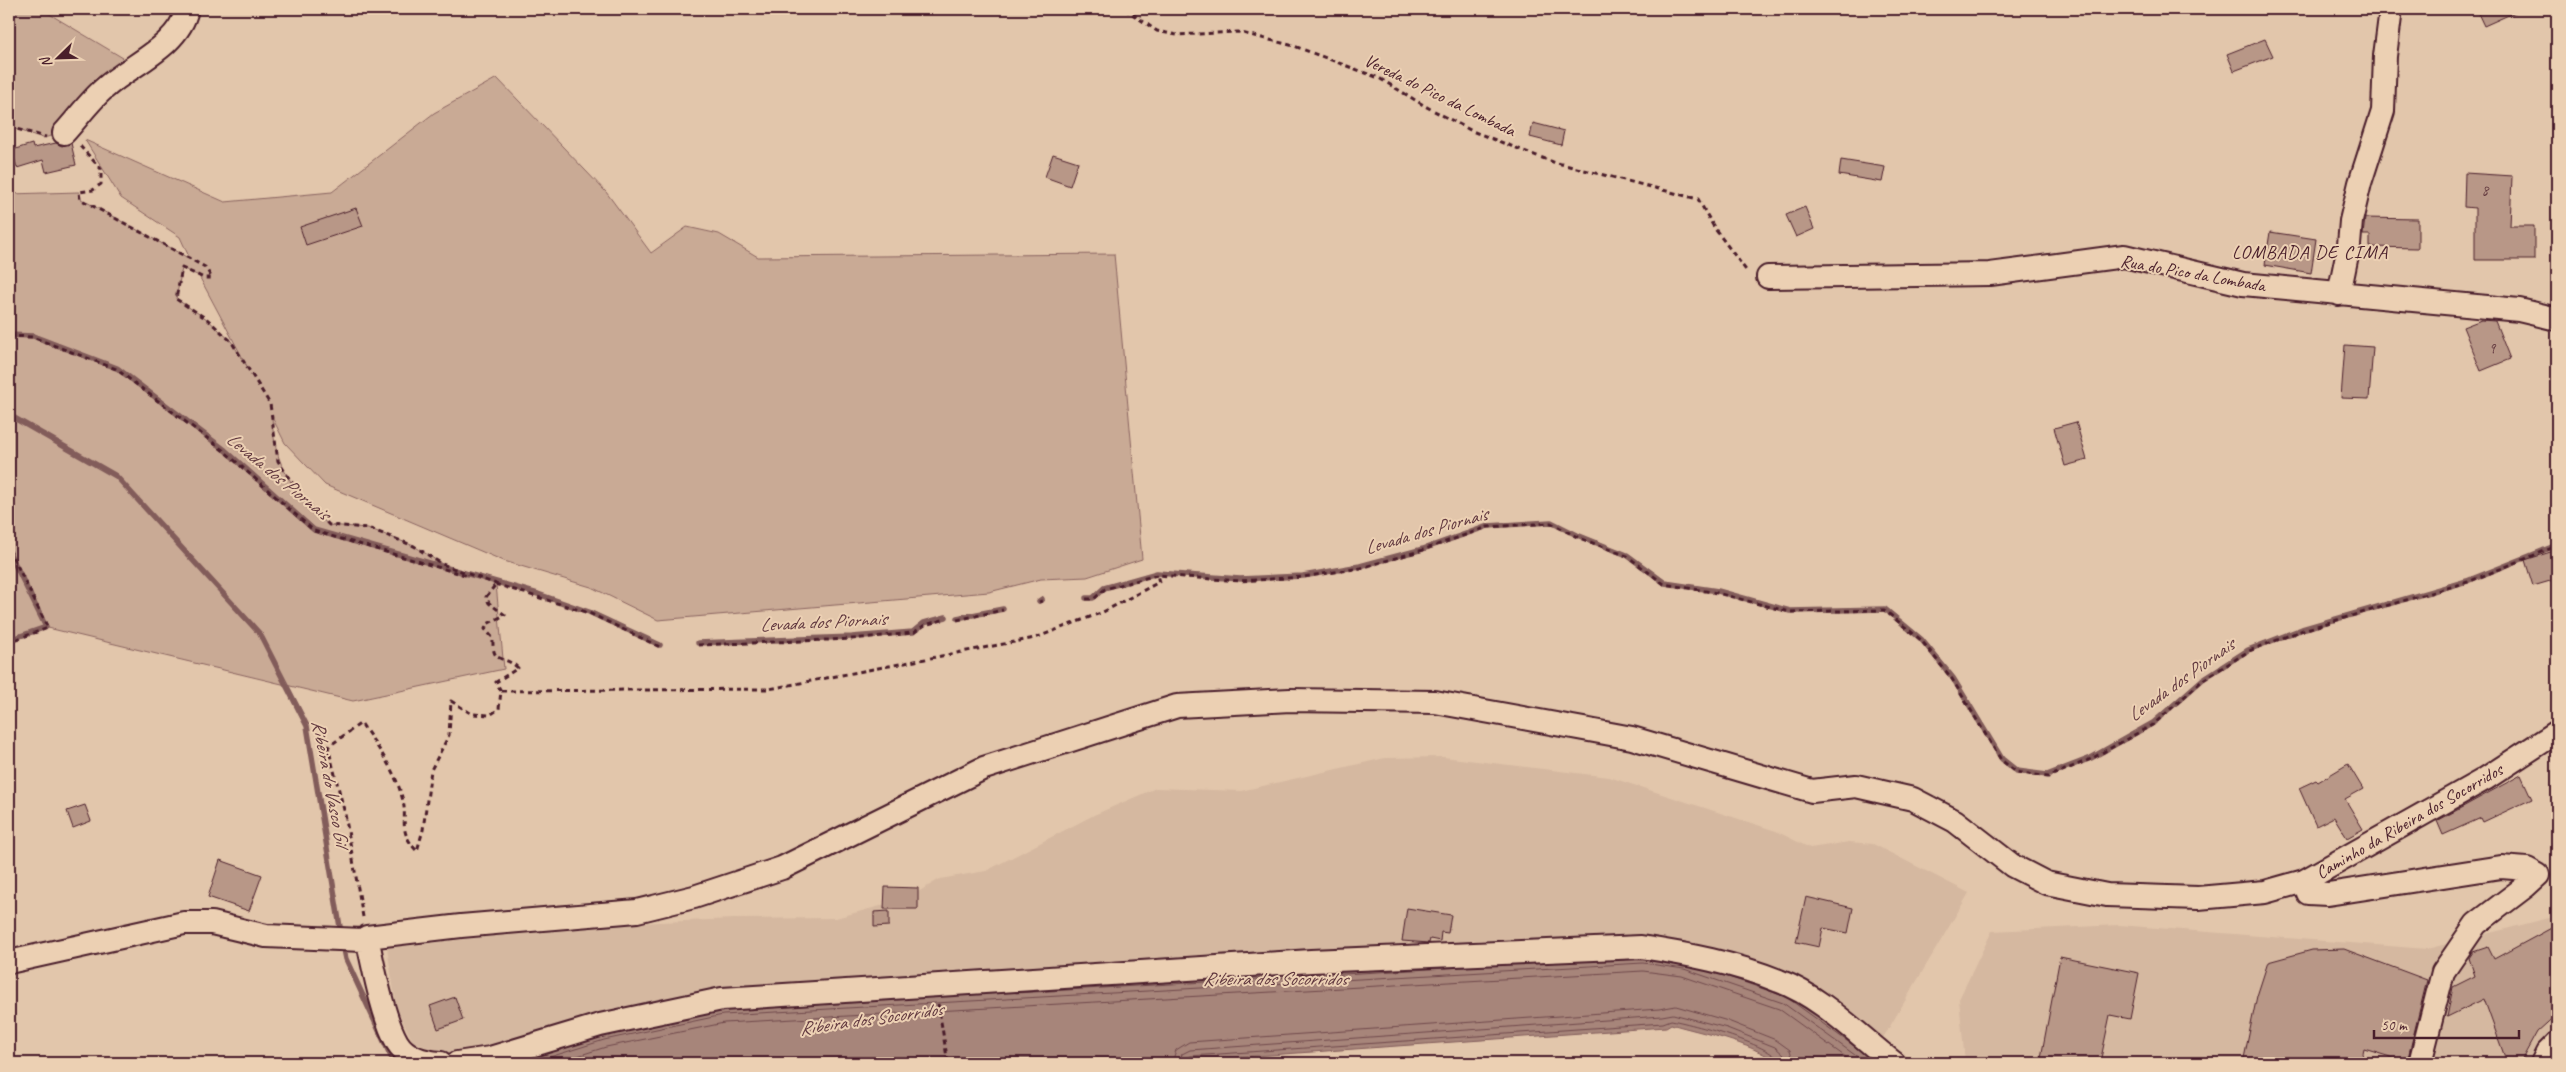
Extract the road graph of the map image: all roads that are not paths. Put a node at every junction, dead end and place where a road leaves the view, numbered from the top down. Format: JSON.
{"nodes":[{"id":1,"x":187,"y":9,"type":"edge"},
{"id":2,"x":2390,"y":17,"type":"dead end"},
{"id":3,"x":53,"y":135,"type":"road end"},
{"id":4,"x":1768,"y":277,"type":"road end"},
{"id":5,"x":2339,"y":294,"type":"junction"},
{"id":6,"x":2557,"y":319,"type":"edge"},
{"id":7,"x":2557,"y":732,"type":"edge"},
{"id":8,"x":2304,"y":881,"type":"junction"},
{"id":9,"x":365,"y":938,"type":"junction"},
{"id":10,"x":9,"y":962,"type":"edge"},
{"id":11,"x":2557,"y":1043,"type":"edge"},
{"id":12,"x":440,"y":1063,"type":"edge"},
{"id":13,"x":456,"y":1063,"type":"edge"},
{"id":14,"x":1894,"y":1063,"type":"edge"},
{"id":15,"x":2420,"y":1063,"type":"edge"},
{"id":16,"x":2542,"y":1063,"type":"edge"}],
"edges":[{"from":1,"to":3,"type":"street"},
{"from":2,"to":5,"type":"street"},
{"from":4,"to":5,"type":"street","name":"Rua do Pico da Lombada"},
{"from":5,"to":6,"type":"street","name":"Rua do Pico da Lombada"},
{"from":7,"to":8,"type":"street","name":"Caminho da Ribeira dos Socorridos"},
{"from":8,"to":9,"type":"street"},
{"from":8,"to":15,"type":"street","name":"Caminho da Ribeira dos Socorridos"},
{"from":9,"to":10,"type":"street"},
{"from":9,"to":12,"type":"street"},
{"from":11,"to":16,"type":"street"},
{"from":13,"to":14,"type":"street"}]}
